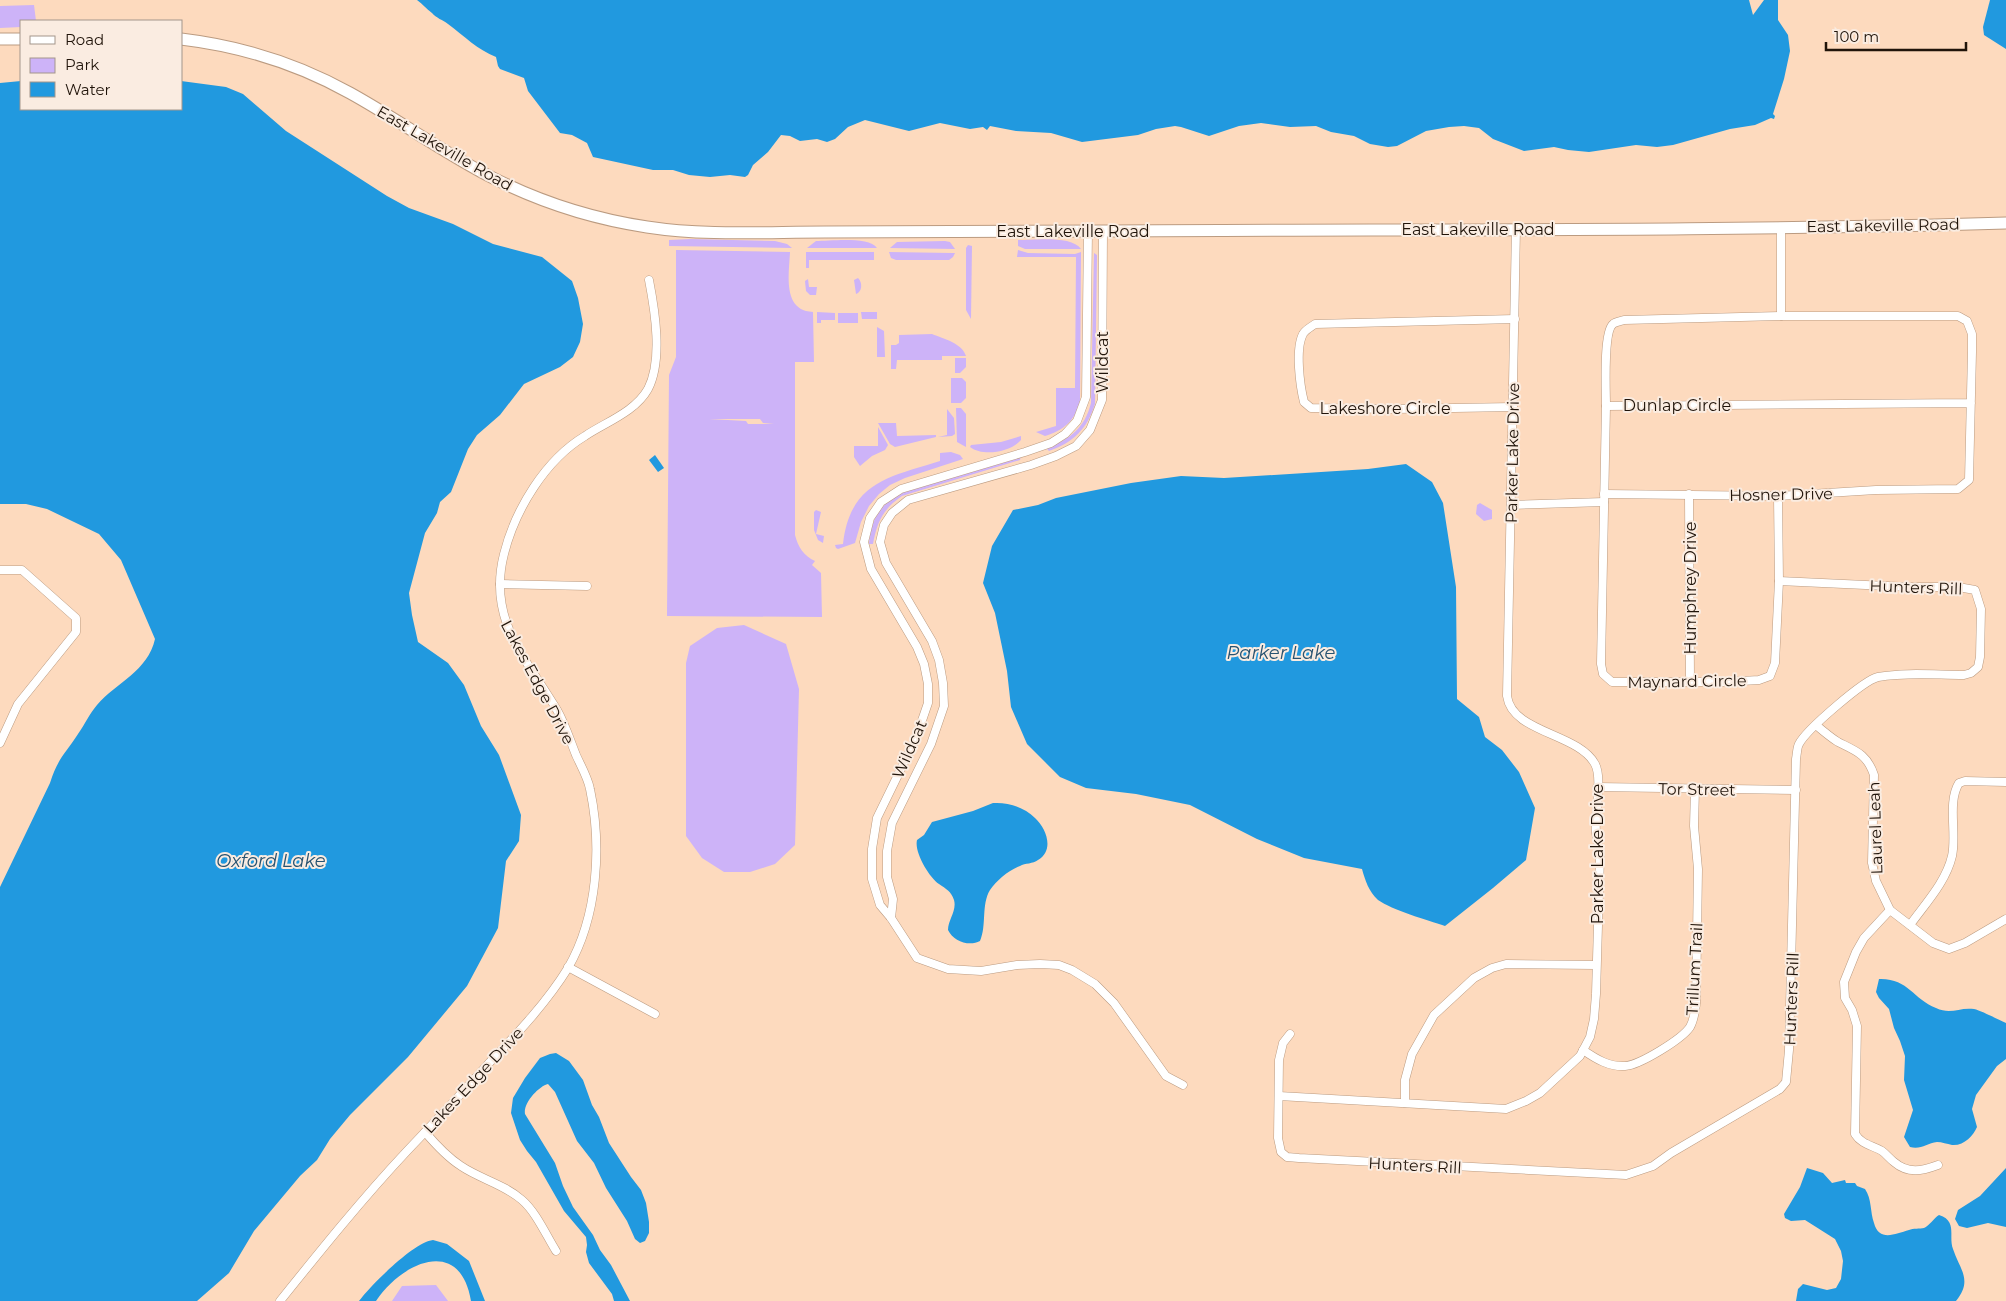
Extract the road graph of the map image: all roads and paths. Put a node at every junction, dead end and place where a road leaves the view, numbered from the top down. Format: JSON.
{"nodes":[{"id":1,"x":0,"y":39,"type":"edge"},
{"id":2,"x":20,"y":39,"type":"edge"},
{"id":3,"x":182,"y":39,"type":"edge"},
{"id":4,"x":2006,"y":223,"type":"edge"},
{"id":5,"x":1781,"y":227,"type":"junction"},
{"id":6,"x":1516,"y":228,"type":"junction"},
{"id":7,"x":1088,"y":231,"type":"junction"},
{"id":8,"x":1103,"y":231,"type":"junction"},
{"id":9,"x":649,"y":280,"type":"dead end"},
{"id":10,"x":1781,"y":316,"type":"junction"},
{"id":11,"x":1515,"y":319,"type":"junction"},
{"id":12,"x":1971,"y":403,"type":"junction"},
{"id":13,"x":1606,"y":406,"type":"junction"},
{"id":14,"x":1513,"y":407,"type":"junction"},
{"id":15,"x":1035,"y":449,"type":"junction"},
{"id":16,"x":1040,"y":461,"type":"junction"},
{"id":17,"x":1958,"y":488,"type":"joint"},
{"id":18,"x":1689,"y":494,"type":"junction"},
{"id":19,"x":1778,"y":496,"type":"junction"},
{"id":20,"x":1604,"y":498,"type":"junction"},
{"id":21,"x":1512,"y":504,"type":"junction"},
{"id":22,"x":882,"y":551,"type":"junction"},
{"id":23,"x":866,"y":556,"type":"junction"},
{"id":24,"x":0,"y":570,"type":"edge"},
{"id":25,"x":1779,"y":581,"type":"junction"},
{"id":26,"x":500,"y":584,"type":"junction"},
{"id":27,"x":587,"y":586,"type":"dead end"},
{"id":28,"x":1690,"y":682,"type":"junction"},
{"id":29,"x":1816,"y":725,"type":"junction"},
{"id":30,"x":0,"y":743,"type":"edge"},
{"id":31,"x":2006,"y":782,"type":"edge"},
{"id":32,"x":1597,"y":787,"type":"junction"},
{"id":33,"x":1694,"y":789,"type":"junction"},
{"id":34,"x":1796,"y":790,"type":"junction"},
{"id":35,"x":1890,"y":910,"type":"junction"},
{"id":36,"x":892,"y":918,"type":"junction"},
{"id":37,"x":2006,"y":919,"type":"edge"},
{"id":38,"x":1910,"y":926,"type":"junction"},
{"id":39,"x":1596,"y":965,"type":"junction"},
{"id":40,"x":568,"y":967,"type":"junction"},
{"id":41,"x":655,"y":1014,"type":"dead end"},
{"id":42,"x":1290,"y":1034,"type":"dead end"},
{"id":43,"x":1583,"y":1050,"type":"junction"},
{"id":44,"x":1183,"y":1085,"type":"dead end"},
{"id":45,"x":1279,"y":1096,"type":"junction"},
{"id":46,"x":1405,"y":1103,"type":"junction"},
{"id":47,"x":425,"y":1132,"type":"junction"},
{"id":48,"x":1938,"y":1165,"type":"dead end"},
{"id":49,"x":556,"y":1251,"type":"dead end"},
{"id":50,"x":280,"y":1301,"type":"edge"}],
"edges":[{"from":1,"to":2,"type":"main road"},
{"from":3,"to":7,"type":"main road","name":"East Lakeville Road"},
{"from":4,"to":5,"type":"main road","name":"East Lakeville Road"},
{"from":5,"to":6,"type":"main road","name":"East Lakeville Road"},
{"from":5,"to":10,"type":"street"},
{"from":6,"to":8,"type":"main road","name":"East Lakeville Road"},
{"from":6,"to":11,"type":"street","name":"Parker Lake Drive"},
{"from":7,"to":8,"type":"main road","name":"East Lakeville Road"},
{"from":7,"to":15,"type":"street","name":"Wildcat"},
{"from":8,"to":16,"type":"street","name":"Wildcat"},
{"from":9,"to":26,"type":"street","name":"Lakes Edge Drive"},
{"from":10,"to":12,"type":"street","name":"Dunlap Circle"},
{"from":10,"to":13,"type":"street","name":"Dunlap Circle"},
{"from":11,"to":14,"type":"street","name":"Parker Lake Drive"},
{"from":11,"to":14,"type":"street","name":"Lakeshore Circle"},
{"from":12,"to":13,"type":"street","name":"Dunlap Circle"},
{"from":12,"to":17,"type":"street","name":"Dunlap Circle"},
{"from":13,"to":20,"type":"street","name":"Maynard Circle"},
{"from":14,"to":21,"type":"street","name":"Parker Lake Drive"},
{"from":15,"to":16,"type":"street"},
{"from":15,"to":23,"type":"street","name":"Wildcat"},
{"from":16,"to":22,"type":"street","name":"Wildcat"},
{"from":17,"to":19,"type":"street","name":"Hosner Drive"},
{"from":18,"to":19,"type":"street","name":"Hosner Drive"},
{"from":18,"to":20,"type":"street","name":"Hosner Drive"},
{"from":18,"to":28,"type":"street","name":"Humphrey Drive"},
{"from":19,"to":25,"type":"street","name":"Maynard Circle"},
{"from":20,"to":21,"type":"street","name":"Hosner Drive"},
{"from":20,"to":28,"type":"street","name":"Maynard Circle"},
{"from":21,"to":32,"type":"street","name":"Parker Lake Drive"},
{"from":22,"to":23,"type":"street"},
{"from":22,"to":36,"type":"street","name":"Wildcat"},
{"from":23,"to":36,"type":"street","name":"Wildcat"},
{"from":24,"to":30,"type":"street"},
{"from":25,"to":28,"type":"street","name":"Maynard Circle"},
{"from":25,"to":29,"type":"street","name":"Hunters Rill"},
{"from":26,"to":27,"type":"street"},
{"from":26,"to":40,"type":"street","name":"Lakes Edge Drive"},
{"from":29,"to":34,"type":"street","name":"Hunters Rill"},
{"from":29,"to":35,"type":"street","name":"Laurel Leah"},
{"from":31,"to":38,"type":"street"},
{"from":32,"to":33,"type":"street","name":"Tor Street"},
{"from":32,"to":39,"type":"street","name":"Parker Lake Drive"},
{"from":33,"to":34,"type":"street","name":"Tor Street"},
{"from":33,"to":43,"type":"street","name":"Trillum Trail"},
{"from":34,"to":45,"type":"street","name":"Hunters Rill"},
{"from":35,"to":38,"type":"street","name":"Laurel Leah"},
{"from":35,"to":48,"type":"street"},
{"from":36,"to":44,"type":"street","name":"Wildcat"},
{"from":37,"to":38,"type":"street","name":"Laurel Leah"},
{"from":39,"to":43,"type":"street","name":"Parker Lake Drive"},
{"from":39,"to":46,"type":"street"},
{"from":40,"to":41,"type":"street"},
{"from":40,"to":47,"type":"street","name":"Lakes Edge Drive"},
{"from":42,"to":45,"type":"street","name":"Hunters Rill"},
{"from":43,"to":46,"type":"street","name":"Parker Lake Drive"},
{"from":45,"to":46,"type":"street","name":"Parker Lake Drive"},
{"from":47,"to":49,"type":"street"},
{"from":47,"to":50,"type":"street","name":"Lakes Edge Drive"}]}
